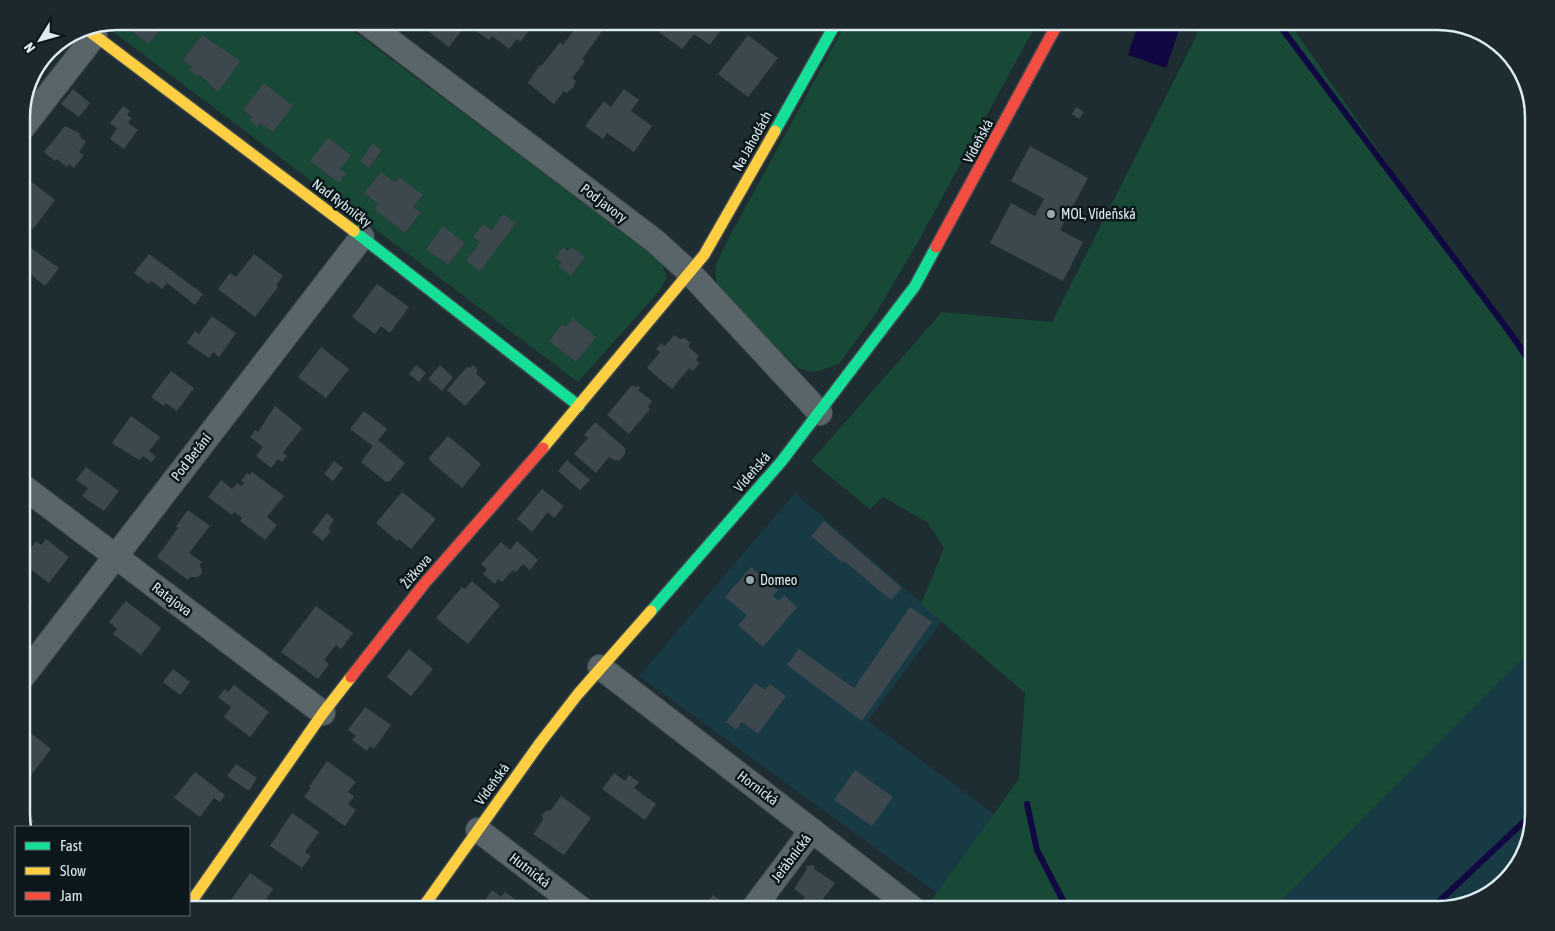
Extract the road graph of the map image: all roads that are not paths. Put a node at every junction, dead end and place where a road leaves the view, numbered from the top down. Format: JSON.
{"nodes":[{"id":1,"x":376,"y":30,"type":"edge"},
{"id":2,"x":832,"y":30,"type":"edge"},
{"id":3,"x":1054,"y":30,"type":"edge"},
{"id":4,"x":94,"y":34,"type":"edge"},
{"id":5,"x":86,"y":36,"type":"edge"},
{"id":6,"x":30,"y":118,"type":"edge"},
{"id":7,"x":362,"y":237,"type":"junction"},
{"id":8,"x":690,"y":273,"type":"junction"},
{"id":9,"x":579,"y":406,"type":"junction"},
{"id":10,"x":820,"y":413,"type":"junction"},
{"id":11,"x":30,"y":491,"type":"edge"},
{"id":12,"x":114,"y":555,"type":"junction"},
{"id":13,"x":30,"y":668,"type":"edge"},
{"id":14,"x":600,"y":668,"type":"junction"},
{"id":15,"x":323,"y":713,"type":"junction"},
{"id":16,"x":478,"y":830,"type":"junction"},
{"id":17,"x":812,"y":830,"type":"junction"},
{"id":18,"x":192,"y":901,"type":"edge"},
{"id":19,"x":427,"y":901,"type":"edge"},
{"id":20,"x":571,"y":901,"type":"edge"},
{"id":21,"x":759,"y":901,"type":"edge"},
{"id":22,"x":903,"y":901,"type":"edge"}],
"edges":[{"from":1,"to":8,"type":"street","name":"Pod javory"},
{"from":2,"to":8,"type":"street","name":"Na Jahodách"},
{"from":3,"to":10,"type":"street","name":"Vídeňská"},
{"from":4,"to":7,"type":"street","name":"Nad Rybníčky"},
{"from":5,"to":6,"type":"street"},
{"from":7,"to":9,"type":"street","name":"Nad Rybníčky"},
{"from":7,"to":12,"type":"street","name":"Pod Betání"},
{"from":8,"to":9,"type":"street","name":"Žižkova"},
{"from":8,"to":10,"type":"street","name":"Pod javory"},
{"from":9,"to":15,"type":"street","name":"Žižkova"},
{"from":10,"to":14,"type":"street","name":"Vídeňská"},
{"from":11,"to":12,"type":"street","name":"Ratajova"},
{"from":12,"to":13,"type":"street","name":"Pod Betání"},
{"from":12,"to":15,"type":"street","name":"Ratajova"},
{"from":14,"to":16,"type":"street","name":"Vídeňská"},
{"from":14,"to":17,"type":"street","name":"Hornická"},
{"from":15,"to":18,"type":"street","name":"Žižkova"},
{"from":16,"to":19,"type":"street","name":"Vídeňská"},
{"from":16,"to":20,"type":"street","name":"Hutnická"},
{"from":17,"to":21,"type":"street","name":"Jeřábnická"},
{"from":17,"to":22,"type":"street","name":"Hornická"}]}
